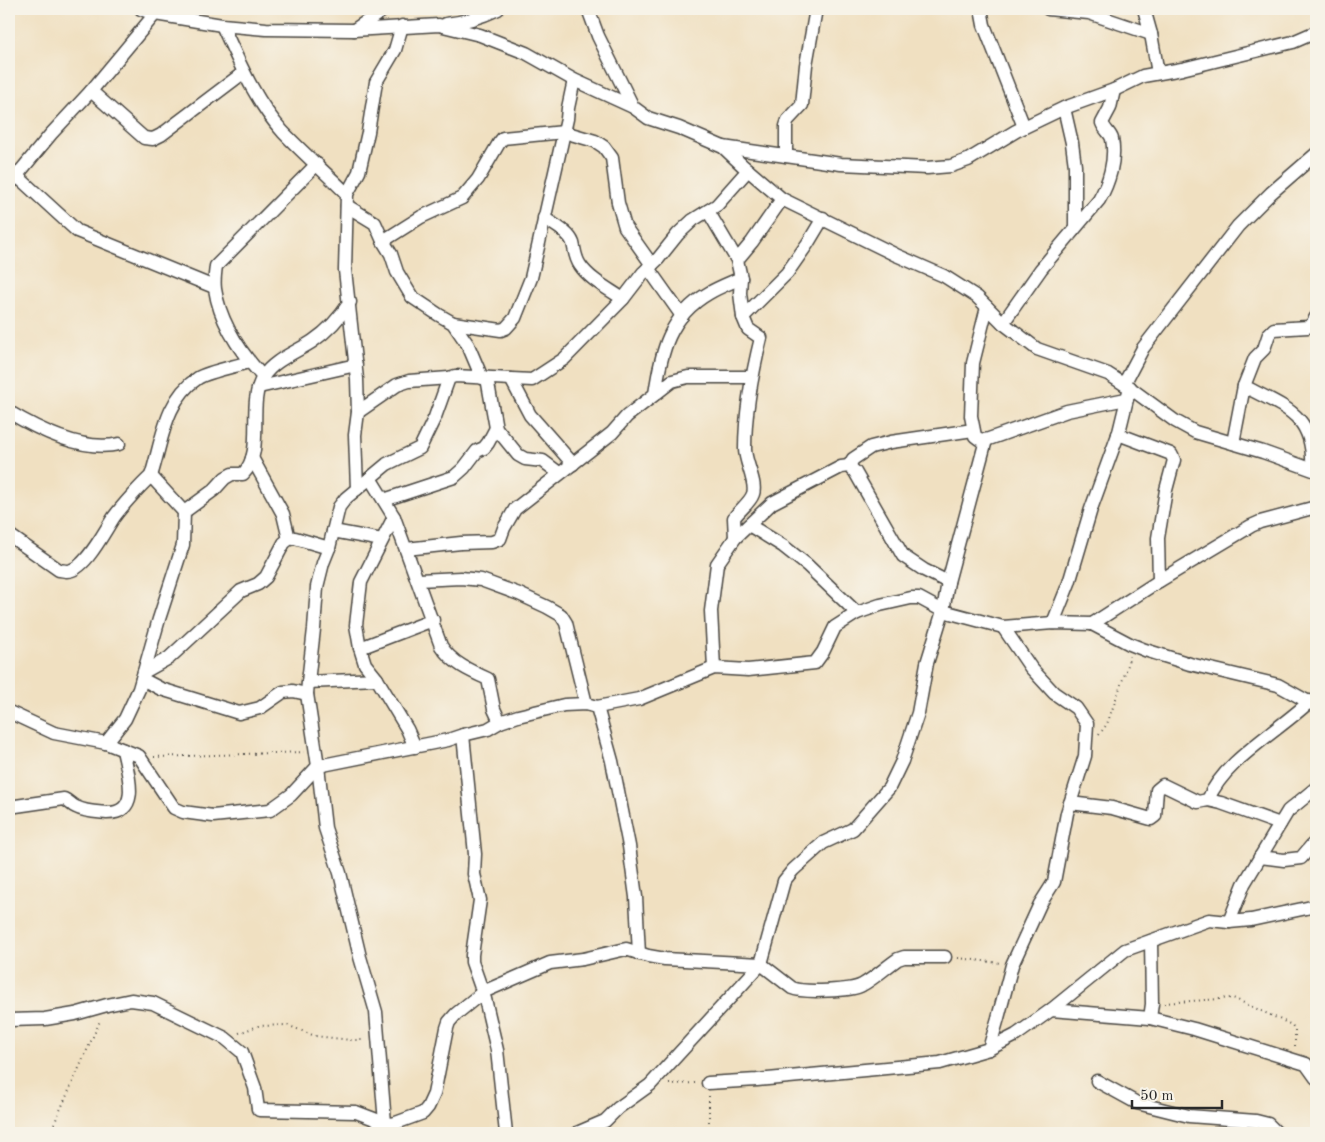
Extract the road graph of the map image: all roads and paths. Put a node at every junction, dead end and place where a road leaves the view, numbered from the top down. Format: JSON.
{"nodes":[{"id":1,"x":141,"y":9,"type":"edge"},
{"id":2,"x":385,"y":9,"type":"edge"},
{"id":3,"x":498,"y":9,"type":"edge"},
{"id":4,"x":588,"y":9,"type":"edge"},
{"id":5,"x":816,"y":9,"type":"edge"},
{"id":6,"x":981,"y":9,"type":"edge"},
{"id":7,"x":1056,"y":9,"type":"edge"},
{"id":8,"x":1144,"y":9,"type":"edge"},
{"id":9,"x":155,"y":14,"type":"junction"},
{"id":10,"x":222,"y":25,"type":"junction"},
{"id":11,"x":439,"y":25,"type":"junction"},
{"id":12,"x":402,"y":26,"type":"junction"},
{"id":13,"x":353,"y":30,"type":"junction"},
{"id":14,"x":1316,"y":32,"type":"edge"},
{"id":15,"x":1151,"y":34,"type":"junction"},
{"id":16,"x":243,"y":73,"type":"junction"},
{"id":17,"x":1158,"y":73,"type":"junction"},
{"id":18,"x":574,"y":80,"type":"junction"},
{"id":19,"x":1114,"y":90,"type":"junction"},
{"id":20,"x":91,"y":91,"type":"junction"},
{"id":21,"x":633,"y":107,"type":"junction"},
{"id":22,"x":1064,"y":108,"type":"junction"},
{"id":23,"x":1024,"y":127,"type":"junction"},
{"id":24,"x":564,"y":132,"type":"junction"},
{"id":25,"x":724,"y":147,"type":"junction"},
{"id":26,"x":1316,"y":154,"type":"edge"},
{"id":27,"x":786,"y":156,"type":"junction"},
{"id":28,"x":317,"y":164,"type":"junction"},
{"id":29,"x":748,"y":170,"type":"junction"},
{"id":30,"x":13,"y":180,"type":"edge"},
{"id":31,"x":782,"y":199,"type":"junction"},
{"id":32,"x":347,"y":200,"type":"junction"},
{"id":33,"x":708,"y":211,"type":"junction"},
{"id":34,"x":544,"y":218,"type":"junction"},
{"id":35,"x":823,"y":218,"type":"junction"},
{"id":36,"x":1075,"y":227,"type":"junction"},
{"id":37,"x":383,"y":241,"type":"junction"},
{"id":38,"x":736,"y":260,"type":"junction"},
{"id":39,"x":650,"y":266,"type":"junction"},
{"id":40,"x":741,"y":278,"type":"junction"},
{"id":41,"x":214,"y":287,"type":"junction"},
{"id":42,"x":623,"y":299,"type":"junction"},
{"id":43,"x":350,"y":302,"type":"junction"},
{"id":44,"x":987,"y":306,"type":"junction"},
{"id":45,"x":682,"y":316,"type":"junction"},
{"id":46,"x":743,"y":317,"type":"junction"},
{"id":47,"x":1316,"y":317,"type":"edge"},
{"id":48,"x":454,"y":323,"type":"junction"},
{"id":49,"x":1003,"y":323,"type":"junction"},
{"id":50,"x":249,"y":362,"type":"junction"},
{"id":51,"x":356,"y":365,"type":"junction"},
{"id":52,"x":752,"y":377,"type":"junction"},
{"id":53,"x":449,"y":378,"type":"junction"},
{"id":54,"x":484,"y":378,"type":"junction"},
{"id":55,"x":510,"y":379,"type":"junction"},
{"id":56,"x":261,"y":382,"type":"junction"},
{"id":57,"x":1244,"y":386,"type":"junction"},
{"id":58,"x":1126,"y":390,"type":"junction"},
{"id":59,"x":656,"y":394,"type":"junction"},
{"id":60,"x":9,"y":412,"type":"edge"},
{"id":61,"x":358,"y":412,"type":"junction"},
{"id":62,"x":496,"y":428,"type":"junction"},
{"id":63,"x":973,"y":430,"type":"junction"},
{"id":64,"x":1118,"y":434,"type":"junction"},
{"id":65,"x":986,"y":440,"type":"junction"},
{"id":66,"x":1233,"y":443,"type":"junction"},
{"id":67,"x":119,"y":444,"type":"dead end"},
{"id":68,"x":252,"y":458,"type":"junction"},
{"id":69,"x":573,"y":464,"type":"junction"},
{"id":70,"x":849,"y":466,"type":"junction"},
{"id":71,"x":1314,"y":470,"type":"edge"},
{"id":72,"x":559,"y":473,"type":"junction"},
{"id":73,"x":151,"y":476,"type":"junction"},
{"id":74,"x":370,"y":478,"type":"junction"},
{"id":75,"x":357,"y":489,"type":"junction"},
{"id":76,"x":384,"y":500,"type":"junction"},
{"id":77,"x":1316,"y":507,"type":"edge"},
{"id":78,"x":184,"y":512,"type":"junction"},
{"id":79,"x":394,"y":517,"type":"junction"},
{"id":80,"x":749,"y":525,"type":"junction"},
{"id":81,"x":333,"y":531,"type":"junction"},
{"id":82,"x":9,"y":535,"type":"edge"},
{"id":83,"x":735,"y":538,"type":"junction"},
{"id":84,"x":289,"y":539,"type":"junction"},
{"id":85,"x":382,"y":540,"type":"junction"},
{"id":86,"x":329,"y":548,"type":"junction"},
{"id":87,"x":406,"y":549,"type":"junction"},
{"id":88,"x":418,"y":580,"type":"junction"},
{"id":89,"x":1159,"y":581,"type":"junction"},
{"id":90,"x":948,"y":582,"type":"junction"},
{"id":91,"x":943,"y":611,"type":"junction"},
{"id":92,"x":856,"y":613,"type":"junction"},
{"id":93,"x":432,"y":620,"type":"junction"},
{"id":94,"x":1053,"y":624,"type":"junction"},
{"id":95,"x":1092,"y":624,"type":"junction"},
{"id":96,"x":1003,"y":627,"type":"junction"},
{"id":97,"x":1130,"y":644,"type":"junction"},
{"id":98,"x":360,"y":648,"type":"junction"},
{"id":99,"x":714,"y":668,"type":"junction"},
{"id":100,"x":143,"y":675,"type":"junction"},
{"id":101,"x":377,"y":679,"type":"junction"},
{"id":102,"x":307,"y":688,"type":"junction"},
{"id":103,"x":1313,"y":703,"type":"edge"},
{"id":104,"x":591,"y":705,"type":"junction"},
{"id":105,"x":9,"y":712,"type":"edge"},
{"id":106,"x":500,"y":722,"type":"junction"},
{"id":107,"x":463,"y":734,"type":"junction"},
{"id":108,"x":106,"y":743,"type":"junction"},
{"id":109,"x":415,"y":747,"type":"junction"},
{"id":110,"x":123,"y":750,"type":"junction"},
{"id":111,"x":315,"y":752,"type":"junction"},
{"id":112,"x":139,"y":756,"type":"junction"},
{"id":113,"x":1085,"y":756,"type":"junction"},
{"id":114,"x":318,"y":766,"type":"junction"},
{"id":115,"x":1316,"y":788,"type":"edge"},
{"id":116,"x":1208,"y":800,"type":"junction"},
{"id":117,"x":1070,"y":803,"type":"junction"},
{"id":118,"x":9,"y":807,"type":"edge"},
{"id":119,"x":1280,"y":824,"type":"junction"},
{"id":120,"x":1316,"y":846,"type":"edge"},
{"id":121,"x":1260,"y":857,"type":"junction"},
{"id":122,"x":1316,"y":906,"type":"edge"},
{"id":123,"x":1229,"y":922,"type":"junction"},
{"id":124,"x":1151,"y":941,"type":"junction"},
{"id":125,"x":639,"y":954,"type":"junction"},
{"id":126,"x":945,"y":957,"type":"joint"},
{"id":127,"x":761,"y":964,"type":"junction"},
{"id":128,"x":1012,"y":965,"type":"junction"},
{"id":129,"x":483,"y":992,"type":"junction"},
{"id":130,"x":1152,"y":1004,"type":"junction"},
{"id":131,"x":107,"y":1005,"type":"junction"},
{"id":132,"x":1051,"y":1010,"type":"junction"},
{"id":133,"x":1150,"y":1018,"type":"junction"},
{"id":134,"x":9,"y":1020,"type":"edge"},
{"id":135,"x":225,"y":1038,"type":"junction"},
{"id":136,"x":377,"y":1039,"type":"junction"},
{"id":137,"x":989,"y":1049,"type":"junction"},
{"id":138,"x":1306,"y":1064,"type":"junction"},
{"id":139,"x":1316,"y":1078,"type":"edge"},
{"id":140,"x":1097,"y":1081,"type":"dead end"},
{"id":141,"x":708,"y":1083,"type":"junction"},
{"id":142,"x":650,"y":1085,"type":"junction"},
{"id":143,"x":385,"y":1123,"type":"junction"},
{"id":144,"x":50,"y":1133,"type":"edge"},
{"id":145,"x":506,"y":1133,"type":"edge"},
{"id":146,"x":577,"y":1133,"type":"edge"},
{"id":147,"x":709,"y":1133,"type":"edge"},
{"id":148,"x":1278,"y":1133,"type":"edge"}],
"edges":[{"from":1,"to":9,"type":"street"},
{"from":2,"to":13,"type":"street"},
{"from":3,"to":11,"type":"street"},
{"from":4,"to":21,"type":"street"},
{"from":5,"to":27,"type":"street"},
{"from":6,"to":23,"type":"street"},
{"from":7,"to":15,"type":"street"},
{"from":8,"to":15,"type":"street"},
{"from":9,"to":10,"type":"street"},
{"from":9,"to":20,"type":"street"},
{"from":10,"to":13,"type":"street"},
{"from":10,"to":16,"type":"street"},
{"from":11,"to":12,"type":"street"},
{"from":11,"to":18,"type":"street"},
{"from":12,"to":13,"type":"street"},
{"from":12,"to":32,"type":"street"},
{"from":14,"to":17,"type":"street"},
{"from":15,"to":17,"type":"street"},
{"from":16,"to":20,"type":"street"},
{"from":16,"to":28,"type":"street"},
{"from":17,"to":19,"type":"street"},
{"from":18,"to":21,"type":"street"},
{"from":18,"to":24,"type":"street"},
{"from":19,"to":22,"type":"street"},
{"from":19,"to":36,"type":"street"},
{"from":20,"to":30,"type":"street"},
{"from":21,"to":25,"type":"street"},
{"from":22,"to":23,"type":"street"},
{"from":22,"to":36,"type":"street"},
{"from":23,"to":27,"type":"street"},
{"from":24,"to":34,"type":"street"},
{"from":24,"to":37,"type":"street"},
{"from":24,"to":39,"type":"street"},
{"from":25,"to":27,"type":"street"},
{"from":25,"to":29,"type":"street"},
{"from":26,"to":58,"type":"street"},
{"from":28,"to":32,"type":"street"},
{"from":28,"to":41,"type":"street"},
{"from":29,"to":31,"type":"street"},
{"from":29,"to":33,"type":"street"},
{"from":30,"to":41,"type":"street"},
{"from":31,"to":35,"type":"street"},
{"from":31,"to":38,"type":"street"},
{"from":32,"to":37,"type":"street"},
{"from":32,"to":43,"type":"street"},
{"from":33,"to":38,"type":"street"},
{"from":33,"to":39,"type":"street"},
{"from":34,"to":42,"type":"street"},
{"from":34,"to":48,"type":"street"},
{"from":35,"to":44,"type":"street"},
{"from":35,"to":46,"type":"street"},
{"from":36,"to":49,"type":"street"},
{"from":37,"to":48,"type":"street"},
{"from":38,"to":40,"type":"street"},
{"from":39,"to":42,"type":"street"},
{"from":39,"to":45,"type":"street"},
{"from":40,"to":45,"type":"street"},
{"from":40,"to":46,"type":"street"},
{"from":41,"to":50,"type":"street"},
{"from":42,"to":55,"type":"street"},
{"from":43,"to":51,"type":"street"},
{"from":43,"to":56,"type":"street"},
{"from":44,"to":49,"type":"street"},
{"from":44,"to":63,"type":"street"},
{"from":45,"to":59,"type":"street"},
{"from":46,"to":52,"type":"street"},
{"from":47,"to":57,"type":"street"},
{"from":48,"to":54,"type":"street"},
{"from":49,"to":58,"type":"street"},
{"from":50,"to":56,"type":"street"},
{"from":50,"to":73,"type":"street"},
{"from":51,"to":56,"type":"street"},
{"from":51,"to":61,"type":"street"},
{"from":52,"to":59,"type":"street"},
{"from":52,"to":83,"type":"street"},
{"from":53,"to":54,"type":"street"},
{"from":53,"to":61,"type":"street"},
{"from":53,"to":74,"type":"street"},
{"from":54,"to":55,"type":"street"},
{"from":54,"to":62,"type":"street"},
{"from":55,"to":69,"type":"street"},
{"from":56,"to":68,"type":"street"},
{"from":57,"to":66,"type":"street"},
{"from":57,"to":71,"type":"street"},
{"from":58,"to":64,"type":"street"},
{"from":58,"to":65,"type":"street"},
{"from":58,"to":66,"type":"street"},
{"from":59,"to":69,"type":"street"},
{"from":60,"to":67,"type":"street"},
{"from":61,"to":75,"type":"street"},
{"from":62,"to":72,"type":"street"},
{"from":62,"to":76,"type":"street"},
{"from":63,"to":65,"type":"street"},
{"from":63,"to":70,"type":"street"},
{"from":64,"to":89,"type":"street"},
{"from":64,"to":94,"type":"street"},
{"from":65,"to":90,"type":"street"},
{"from":66,"to":71,"type":"street"},
{"from":68,"to":78,"type":"street"},
{"from":68,"to":84,"type":"street"},
{"from":69,"to":72,"type":"street"},
{"from":70,"to":80,"type":"street"},
{"from":70,"to":90,"type":"street"},
{"from":72,"to":87,"type":"street"},
{"from":73,"to":78,"type":"street"},
{"from":73,"to":82,"type":"street"},
{"from":74,"to":75,"type":"street"},
{"from":74,"to":76,"type":"street"},
{"from":75,"to":81,"type":"street"},
{"from":76,"to":79,"type":"street"},
{"from":77,"to":89,"type":"street"},
{"from":78,"to":100,"type":"street"},
{"from":79,"to":85,"type":"street"},
{"from":79,"to":87,"type":"street"},
{"from":80,"to":83,"type":"street"},
{"from":80,"to":92,"type":"street"},
{"from":81,"to":85,"type":"street"},
{"from":81,"to":86,"type":"street"},
{"from":83,"to":99,"type":"street"},
{"from":84,"to":86,"type":"street"},
{"from":84,"to":100,"type":"street"},
{"from":85,"to":98,"type":"street"},
{"from":86,"to":102,"type":"street"},
{"from":87,"to":88,"type":"street"},
{"from":88,"to":93,"type":"street"},
{"from":88,"to":104,"type":"street"},
{"from":89,"to":95,"type":"street"},
{"from":90,"to":91,"type":"street"},
{"from":91,"to":92,"type":"street"},
{"from":91,"to":96,"type":"street"},
{"from":91,"to":127,"type":"street"},
{"from":92,"to":99,"type":"street"},
{"from":93,"to":98,"type":"street"},
{"from":93,"to":106,"type":"street"},
{"from":94,"to":95,"type":"street"},
{"from":94,"to":96,"type":"street"},
{"from":95,"to":97,"type":"street"},
{"from":96,"to":113,"type":"street"},
{"from":97,"to":103,"type":"street"},
{"from":97,"to":113,"type":"path"},
{"from":98,"to":101,"type":"street"},
{"from":99,"to":104,"type":"street"},
{"from":100,"to":102,"type":"street"},
{"from":100,"to":108,"type":"street"},
{"from":101,"to":102,"type":"street"},
{"from":101,"to":109,"type":"street"},
{"from":102,"to":111,"type":"street"},
{"from":103,"to":116,"type":"street"},
{"from":104,"to":106,"type":"street"},
{"from":104,"to":125,"type":"street"},
{"from":105,"to":108,"type":"street"},
{"from":106,"to":107,"type":"street"},
{"from":107,"to":109,"type":"street"},
{"from":107,"to":129,"type":"street"},
{"from":108,"to":110,"type":"street"},
{"from":109,"to":114,"type":"street"},
{"from":110,"to":112,"type":"street"},
{"from":110,"to":118,"type":"street"},
{"from":111,"to":112,"type":"path"},
{"from":111,"to":114,"type":"street"},
{"from":112,"to":114,"type":"street"},
{"from":113,"to":117,"type":"street"},
{"from":114,"to":136,"type":"street"},
{"from":115,"to":119,"type":"street"},
{"from":116,"to":117,"type":"street"},
{"from":116,"to":119,"type":"street"},
{"from":117,"to":128,"type":"street"},
{"from":119,"to":121,"type":"street"},
{"from":120,"to":121,"type":"street"},
{"from":121,"to":123,"type":"street"},
{"from":122,"to":123,"type":"street"},
{"from":123,"to":124,"type":"street"},
{"from":124,"to":130,"type":"street"},
{"from":124,"to":132,"type":"street"},
{"from":125,"to":127,"type":"street"},
{"from":125,"to":129,"type":"street"},
{"from":126,"to":127,"type":"street"},
{"from":126,"to":128,"type":"path"},
{"from":127,"to":142,"type":"street"},
{"from":128,"to":137,"type":"street"},
{"from":129,"to":143,"type":"street"},
{"from":129,"to":145,"type":"street"},
{"from":130,"to":133,"type":"street"},
{"from":130,"to":138,"type":"path"},
{"from":131,"to":134,"type":"street"},
{"from":131,"to":135,"type":"street"},
{"from":131,"to":144,"type":"path"},
{"from":132,"to":133,"type":"street"},
{"from":132,"to":137,"type":"street"},
{"from":133,"to":138,"type":"street"},
{"from":135,"to":136,"type":"path"},
{"from":135,"to":143,"type":"street"},
{"from":136,"to":143,"type":"street"},
{"from":137,"to":141,"type":"street"},
{"from":138,"to":139,"type":"street"},
{"from":140,"to":148,"type":"street"},
{"from":141,"to":142,"type":"path"},
{"from":141,"to":147,"type":"path"},
{"from":142,"to":146,"type":"street"}]}
